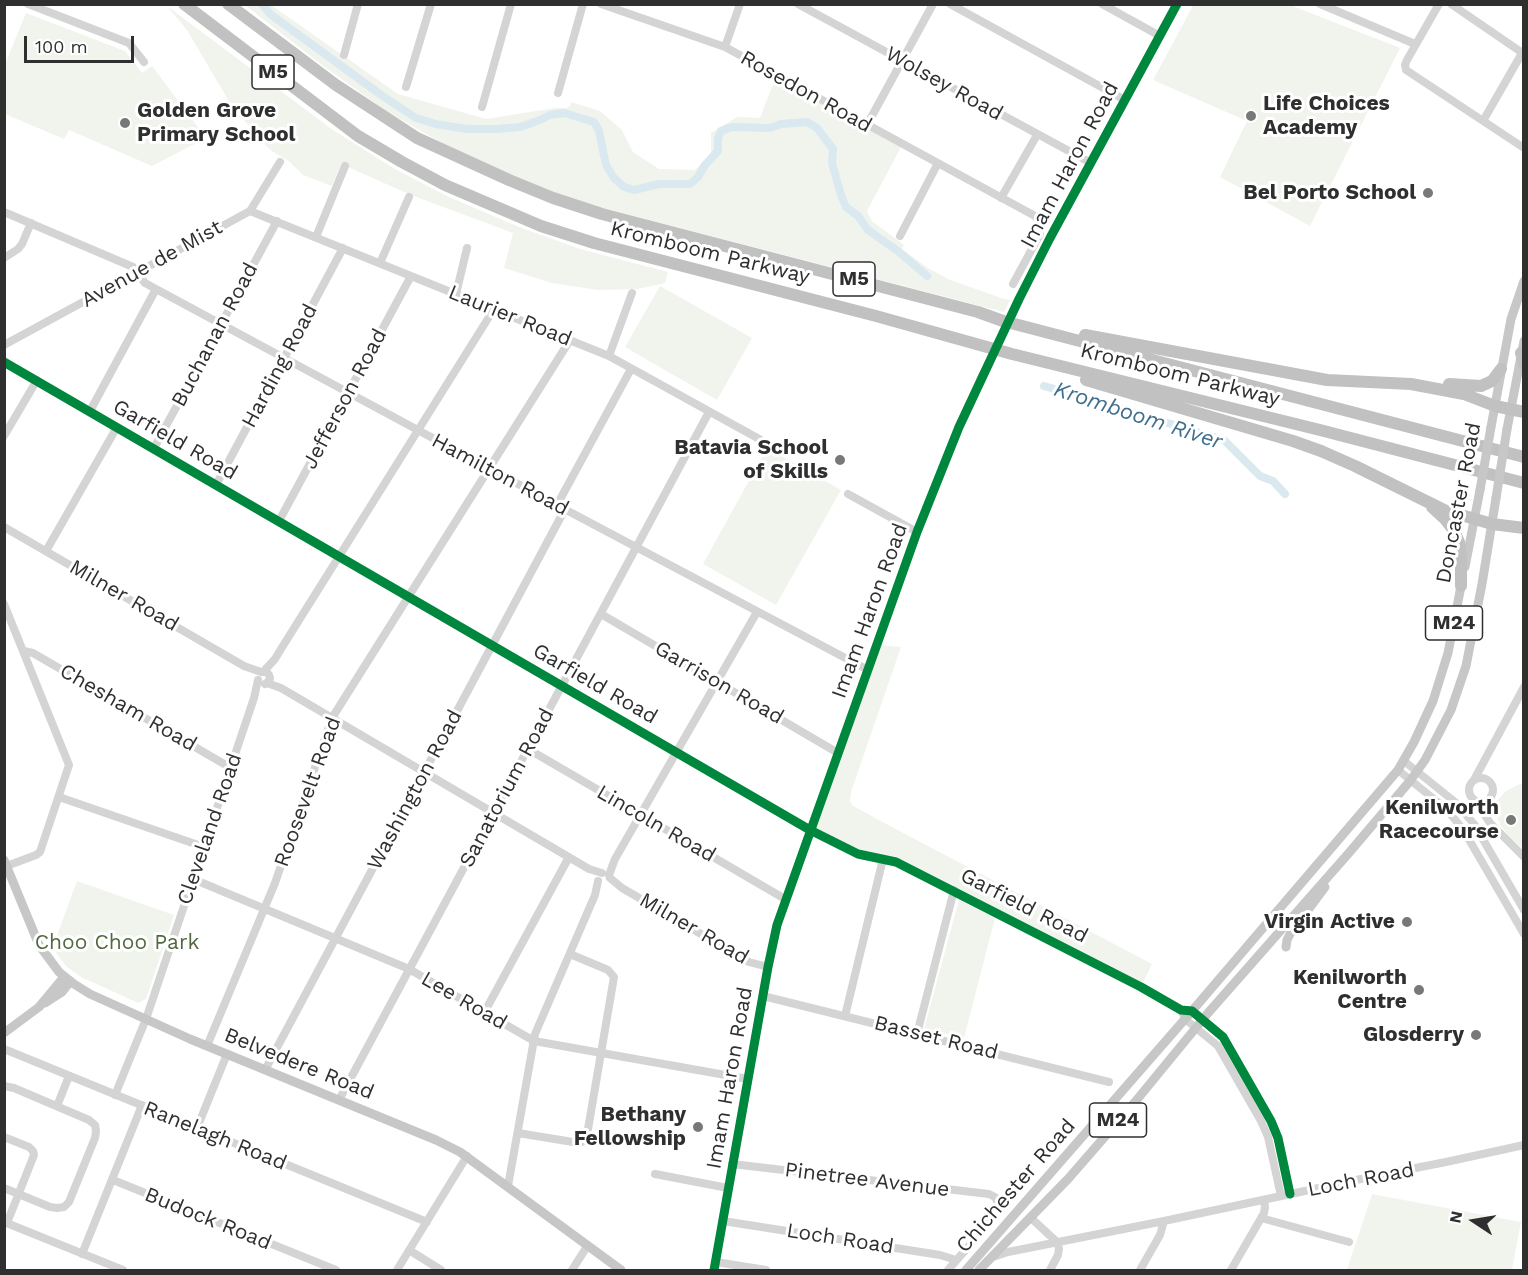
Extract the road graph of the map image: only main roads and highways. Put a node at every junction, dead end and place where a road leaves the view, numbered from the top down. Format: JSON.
{"nodes":[{"id":1,"x":184,"y":4,"type":"edge"},
{"id":2,"x":228,"y":4,"type":"edge"},
{"id":3,"x":1524,"y":281,"type":"edge"},
{"id":4,"x":978,"y":312,"type":"junction"},
{"id":5,"x":1523,"y":353,"type":"edge"},
{"id":6,"x":1012,"y":354,"type":"junction"},
{"id":7,"x":1502,"y":369,"type":"junction"},
{"id":8,"x":1412,"y":384,"type":"junction"},
{"id":9,"x":1496,"y":406,"type":"junction"},
{"id":10,"x":1517,"y":410,"type":"edge"},
{"id":11,"x":1524,"y":457,"type":"edge"},
{"id":12,"x":1524,"y":483,"type":"edge"},
{"id":13,"x":1420,"y":498,"type":"junction"},
{"id":14,"x":1474,"y":519,"type":"junction"},
{"id":15,"x":1492,"y":524,"type":"junction"},
{"id":16,"x":1524,"y":528,"type":"edge"},
{"id":17,"x":1461,"y":586,"type":"junction"},
{"id":18,"x":1398,"y":770,"type":"joint"},
{"id":19,"x":1410,"y":781,"type":"joint"},
{"id":20,"x":5,"y":865,"type":"edge"},
{"id":21,"x":1326,"y":879,"type":"junction"},
{"id":22,"x":1286,"y":947,"type":"dead end"},
{"id":23,"x":67,"y":979,"type":"junction"},
{"id":24,"x":4,"y":1033,"type":"edge"},
{"id":25,"x":621,"y":1270,"type":"edge"},
{"id":26,"x":966,"y":1270,"type":"edge"},
{"id":27,"x":979,"y":1270,"type":"edge"}],
"edges":[{"from":1,"to":6,"type":"highway","name":"Kromboom Parkway","number":"M5"},
{"from":2,"to":4,"type":"highway","name":"Kromboom Parkway","number":"M5"},
{"from":3,"to":7,"type":"main road","name":"Doncaster Road","number":"M24"},
{"from":4,"to":8,"type":"highway"},
{"from":4,"to":11,"type":"highway","name":"Kromboom Parkway","number":"M5"},
{"from":5,"to":10,"type":"main road","name":"Doncaster Road","number":"M24"},
{"from":6,"to":12,"type":"highway","name":"Kromboom Parkway","number":"M5"},
{"from":6,"to":13,"type":"highway"},
{"from":7,"to":8,"type":"highway"},
{"from":7,"to":9,"type":"main road","name":"Doncaster Road","number":"M24"},
{"from":8,"to":9,"type":"highway"},
{"from":9,"to":10,"type":"highway"},
{"from":9,"to":14,"type":"main road","name":"Doncaster Road","number":"M24","bridge":true},
{"from":10,"to":15,"type":"main road","name":"Doncaster Road","number":"M24","bridge":true},
{"from":13,"to":14,"type":"highway"},
{"from":13,"to":17,"type":"highway"},
{"from":14,"to":15,"type":"highway"},
{"from":14,"to":17,"type":"main road","name":"Doncaster Road","number":"M24"},
{"from":15,"to":16,"type":"highway"},
{"from":15,"to":19,"type":"main road","name":"Doncaster Road","number":"M24"},
{"from":17,"to":18,"type":"main road","name":"Doncaster Road","number":"M24"},
{"from":18,"to":26,"type":"main road","name":"Chichester Road","number":"M24"},
{"from":19,"to":21,"type":"main road","name":"Chichester Road","number":"M24"},
{"from":20,"to":23,"type":"main road","name":"Belvedere Road"},
{"from":21,"to":22,"type":"main road"},
{"from":21,"to":27,"type":"main road","name":"Chichester Road","number":"M24"},
{"from":23,"to":24,"type":"main road"},
{"from":23,"to":25,"type":"main road","name":"Belvedere Road"}]}
